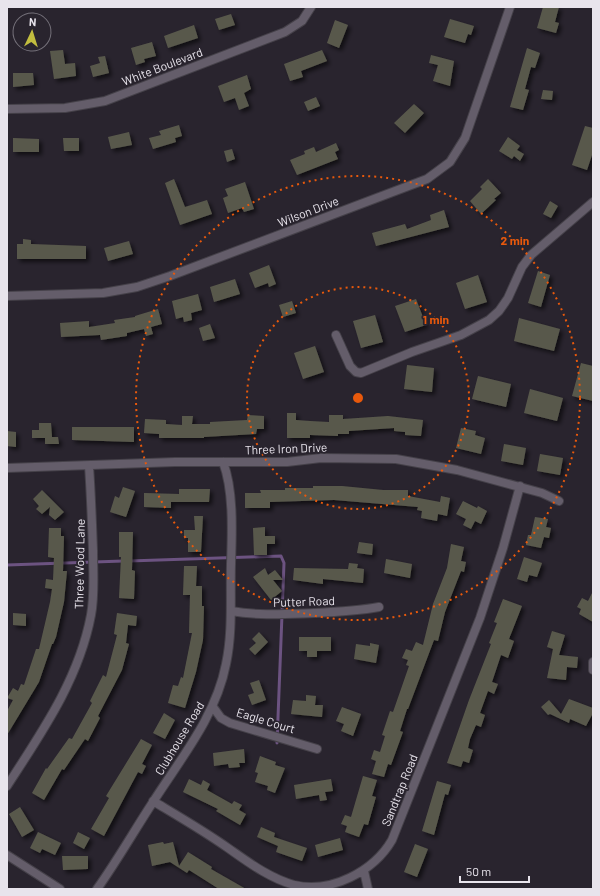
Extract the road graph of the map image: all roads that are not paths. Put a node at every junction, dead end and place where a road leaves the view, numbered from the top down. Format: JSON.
{"nodes":[{"id":1,"x":311,"y":7,"type":"edge"},
{"id":2,"x":510,"y":7,"type":"edge"},
{"id":3,"x":7,"y":109,"type":"edge"},
{"id":4,"x":593,"y":202,"type":"edge"},
{"id":5,"x":7,"y":296,"type":"edge"},
{"id":6,"x":336,"y":335,"type":"dead end"},
{"id":7,"x":223,"y":462,"type":"junction"},
{"id":8,"x":89,"y":466,"type":"junction"},
{"id":9,"x":7,"y":468,"type":"edge"},
{"id":10,"x":520,"y":486,"type":"junction"},
{"id":11,"x":559,"y":501,"type":"dead end"},
{"id":12,"x":379,"y":607,"type":"dead end"},
{"id":13,"x":231,"y":611,"type":"junction"},
{"id":14,"x":593,"y":662,"type":"edge"},
{"id":15,"x":593,"y":670,"type":"edge"},
{"id":16,"x":212,"y":707,"type":"junction"},
{"id":17,"x":317,"y":748,"type":"dead end"},
{"id":18,"x":7,"y":786,"type":"edge"},
{"id":19,"x":153,"y":801,"type":"junction"},
{"id":20,"x":7,"y":855,"type":"edge"},
{"id":21,"x":364,"y":871,"type":"junction"},
{"id":22,"x":60,"y":889,"type":"edge"},
{"id":23,"x":98,"y":889,"type":"edge"},
{"id":24,"x":368,"y":889,"type":"edge"}],
"edges":[{"from":1,"to":3,"type":"street","name":"White Boulevard"},
{"from":2,"to":5,"type":"street","name":"Wilson Drive"},
{"from":4,"to":6,"type":"street"},
{"from":7,"to":8,"type":"street","name":"Three Iron Drive"},
{"from":7,"to":10,"type":"street","name":"Three Iron Drive"},
{"from":7,"to":13,"type":"street","name":"Clubhouse Road"},
{"from":8,"to":9,"type":"street","name":"Three Iron Drive"},
{"from":8,"to":18,"type":"street","name":"Three Wood Lane"},
{"from":10,"to":11,"type":"street","name":"Three Iron Drive"},
{"from":10,"to":21,"type":"street","name":"Sandtrap Road"},
{"from":12,"to":13,"type":"street","name":"Putter Road"},
{"from":13,"to":16,"type":"street","name":"Clubhouse Road"},
{"from":14,"to":15,"type":"street"},
{"from":16,"to":17,"type":"street","name":"Eagle Court"},
{"from":16,"to":19,"type":"street","name":"Clubhouse Road"},
{"from":19,"to":21,"type":"street","name":"Sandtrap Road"},
{"from":19,"to":23,"type":"street","name":"Clubhouse Road"},
{"from":20,"to":22,"type":"street"},
{"from":21,"to":24,"type":"street"}]}
